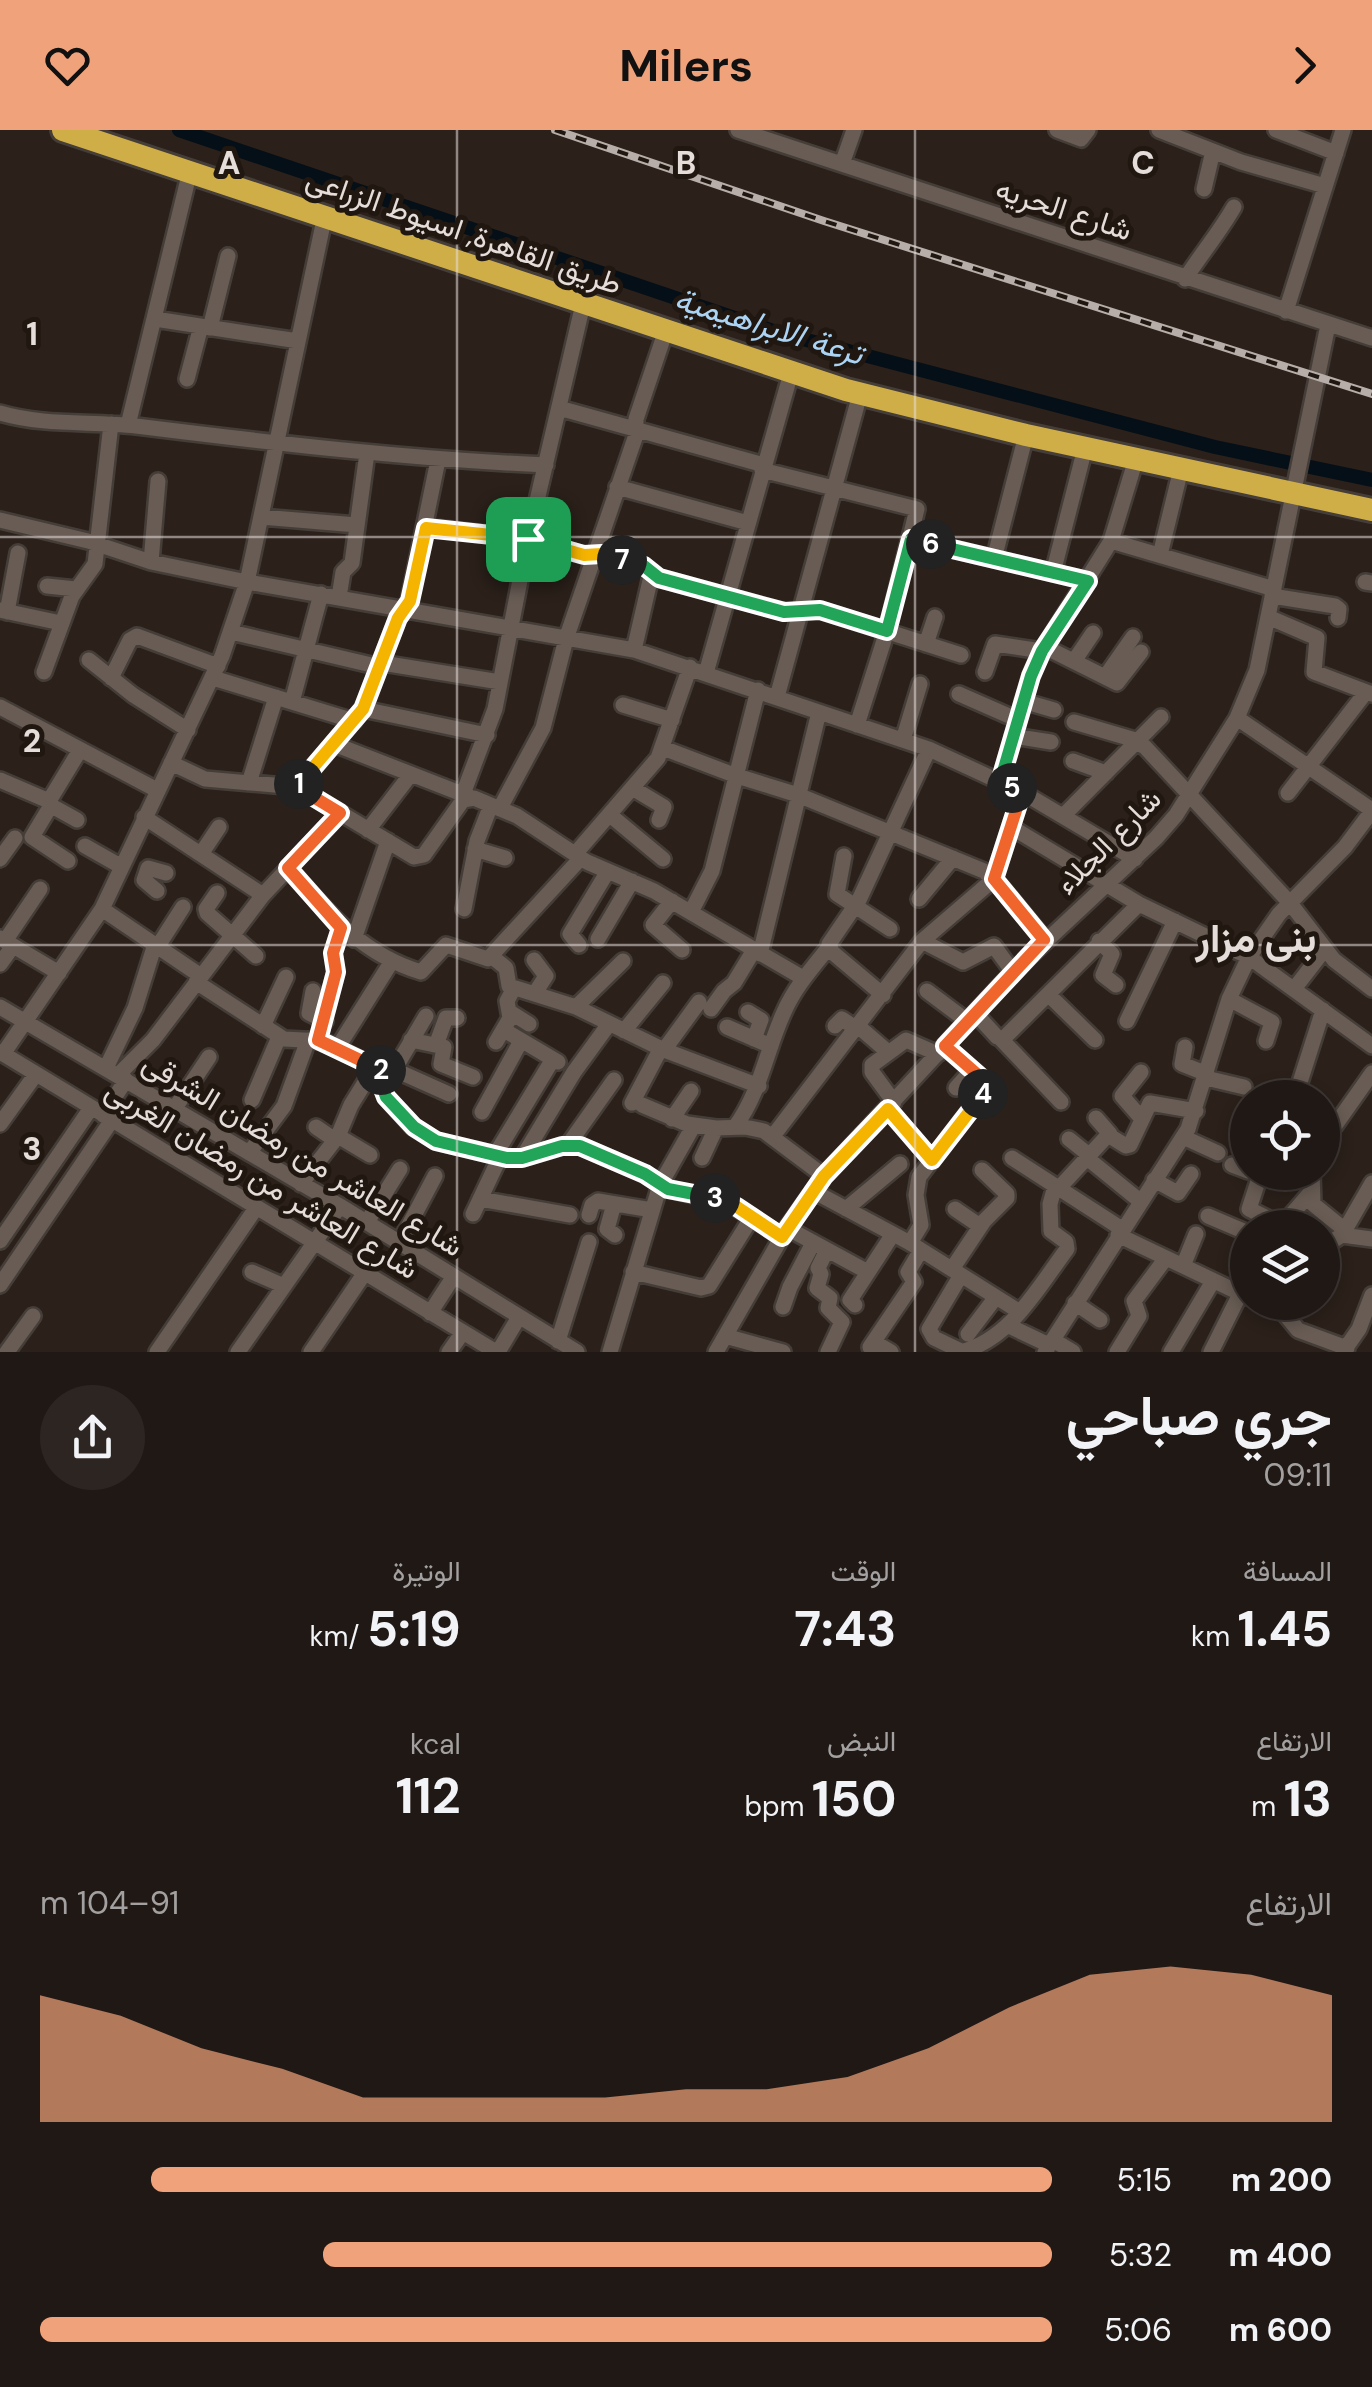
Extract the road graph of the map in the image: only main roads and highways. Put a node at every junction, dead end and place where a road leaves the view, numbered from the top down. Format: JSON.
{"nodes":[{"id":1,"x":62,"y":130,"type":"edge"},
{"id":2,"x":1372,"y":510,"type":"edge"}],
"edges":[{"from":1,"to":2,"type":"highway","name":"طريق القاهرة, اسيوط الزراعى"}]}
